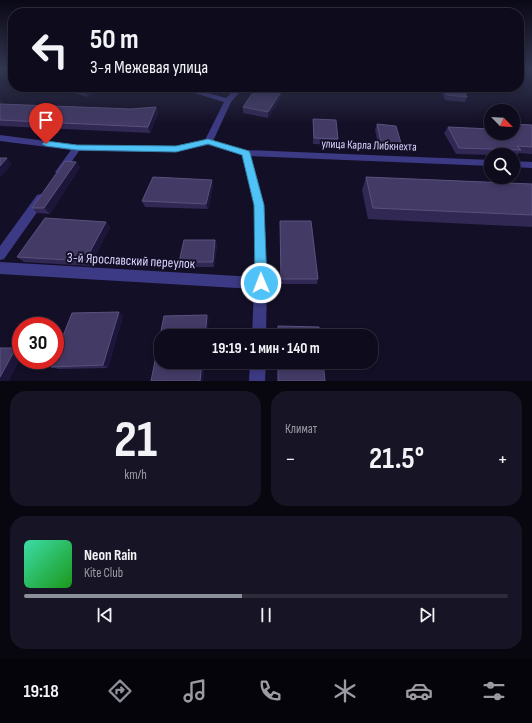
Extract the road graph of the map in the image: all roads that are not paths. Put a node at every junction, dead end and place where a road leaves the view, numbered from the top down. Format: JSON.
{"nodes":[{"id":1,"x":197,"y":92,"type":"edge"},
{"id":2,"x":236,"y":92,"type":"edge"},
{"id":3,"x":228,"y":100,"type":"junction"},
{"id":4,"x":0,"y":138,"type":"edge"},
{"id":5,"x":208,"y":142,"type":"junction"},
{"id":6,"x":77,"y":148,"type":"junction"},
{"id":7,"x":246,"y":153,"type":"junction"},
{"id":8,"x":484,"y":163,"type":"edge"},
{"id":9,"x":520,"y":164,"type":"edge"},
{"id":10,"x":532,"y":165,"type":"edge"},
{"id":11,"x":54,"y":179,"type":"edge"},
{"id":12,"x":45,"y":192,"type":"edge"},
{"id":13,"x":0,"y":255,"type":"edge"},
{"id":14,"x":0,"y":268,"type":"edge"},
{"id":15,"x":261,"y":283,"type":"junction"},
{"id":16,"x":259,"y":329,"type":"edge"},
{"id":17,"x":258,"y":369,"type":"edge"},
{"id":18,"x":257,"y":381,"type":"edge"}],
"edges":[{"from":1,"to":3,"type":"street"},
{"from":2,"to":3,"type":"street"},
{"from":3,"to":5,"type":"street"},
{"from":4,"to":6,"type":"street"},
{"from":5,"to":6,"type":"street"},
{"from":5,"to":7,"type":"street","name":"улица Карла Либкнехта"},
{"from":6,"to":11,"type":"street"},
{"from":7,"to":8,"type":"street","name":"улица Карла Либкнехта"},
{"from":7,"to":15,"type":"street"},
{"from":9,"to":10,"type":"street"},
{"from":12,"to":13,"type":"street"},
{"from":14,"to":15,"type":"street","name":"3-й Ярославский переулок"},
{"from":15,"to":16,"type":"street"},
{"from":17,"to":18,"type":"street"}]}
